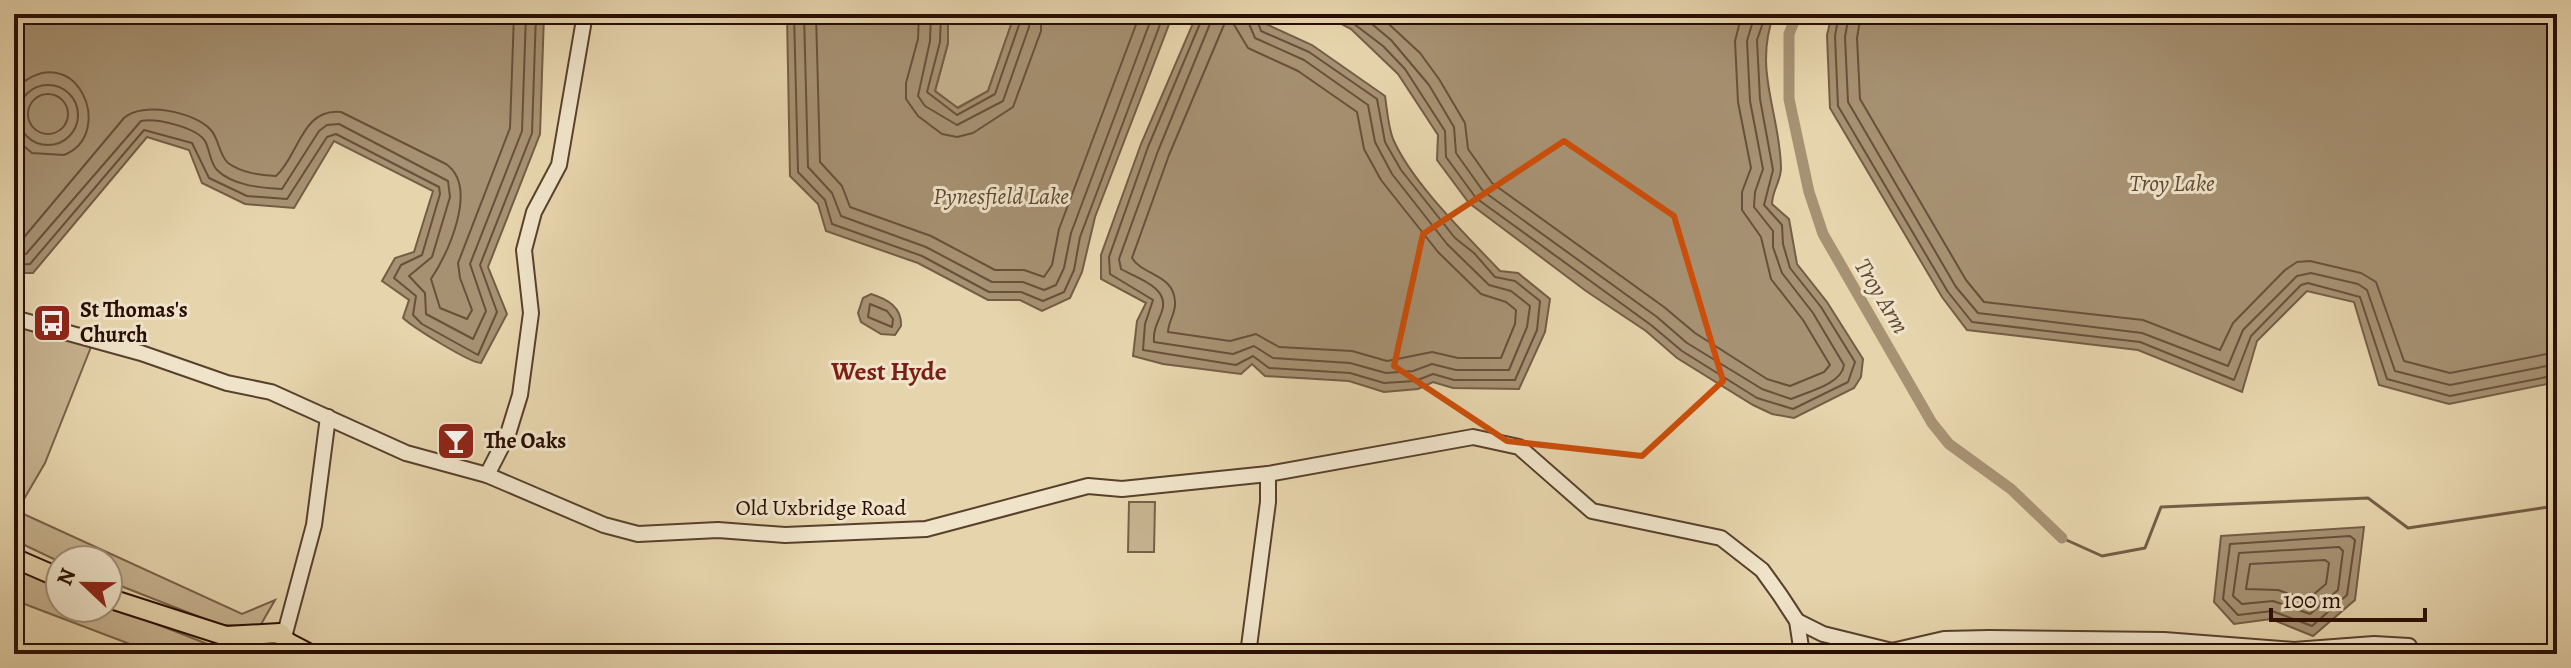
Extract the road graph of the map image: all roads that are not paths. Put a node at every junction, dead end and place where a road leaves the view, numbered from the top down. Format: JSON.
{"nodes":[{"id":1,"x":585,"y":14,"type":"edge"},
{"id":2,"x":14,"y":318,"type":"edge"},
{"id":3,"x":328,"y":417,"type":"junction"},
{"id":4,"x":1268,"y":474,"type":"junction"},
{"id":5,"x":487,"y":475,"type":"junction"},
{"id":6,"x":14,"y":558,"type":"edge"},
{"id":7,"x":44,"y":571,"type":"edge"},
{"id":8,"x":124,"y":603,"type":"edge"},
{"id":9,"x":1797,"y":621,"type":"junction"},
{"id":10,"x":1823,"y":634,"type":"junction"},
{"id":11,"x":226,"y":636,"type":"junction"},
{"id":12,"x":277,"y":640,"type":"edge"},
{"id":13,"x":2409,"y":646,"type":"dead end"},
{"id":14,"x":255,"y":654,"type":"edge"},
{"id":15,"x":310,"y":654,"type":"edge"},
{"id":16,"x":1248,"y":654,"type":"edge"},
{"id":17,"x":1804,"y":654,"type":"edge"}],
"edges":[{"from":1,"to":5,"type":"street"},
{"from":2,"to":3,"type":"street","name":"Old Uxbridge Road"},
{"from":3,"to":5,"type":"street","name":"Old Uxbridge Road"},
{"from":3,"to":12,"type":"street"},
{"from":4,"to":5,"type":"street","name":"Old Uxbridge Road"},
{"from":4,"to":9,"type":"street","name":"Old Uxbridge Road"},
{"from":4,"to":16,"type":"street"},
{"from":6,"to":7,"type":"main road"},
{"from":8,"to":11,"type":"main road"},
{"from":9,"to":10,"type":"street"},
{"from":9,"to":17,"type":"street","name":"Old Uxbridge Road"},
{"from":10,"to":13,"type":"street"},
{"from":10,"to":17,"type":"street"},
{"from":11,"to":12,"type":"main road"},
{"from":11,"to":14,"type":"main road"},
{"from":12,"to":14,"type":"main road"},
{"from":12,"to":15,"type":"main road"}]}
